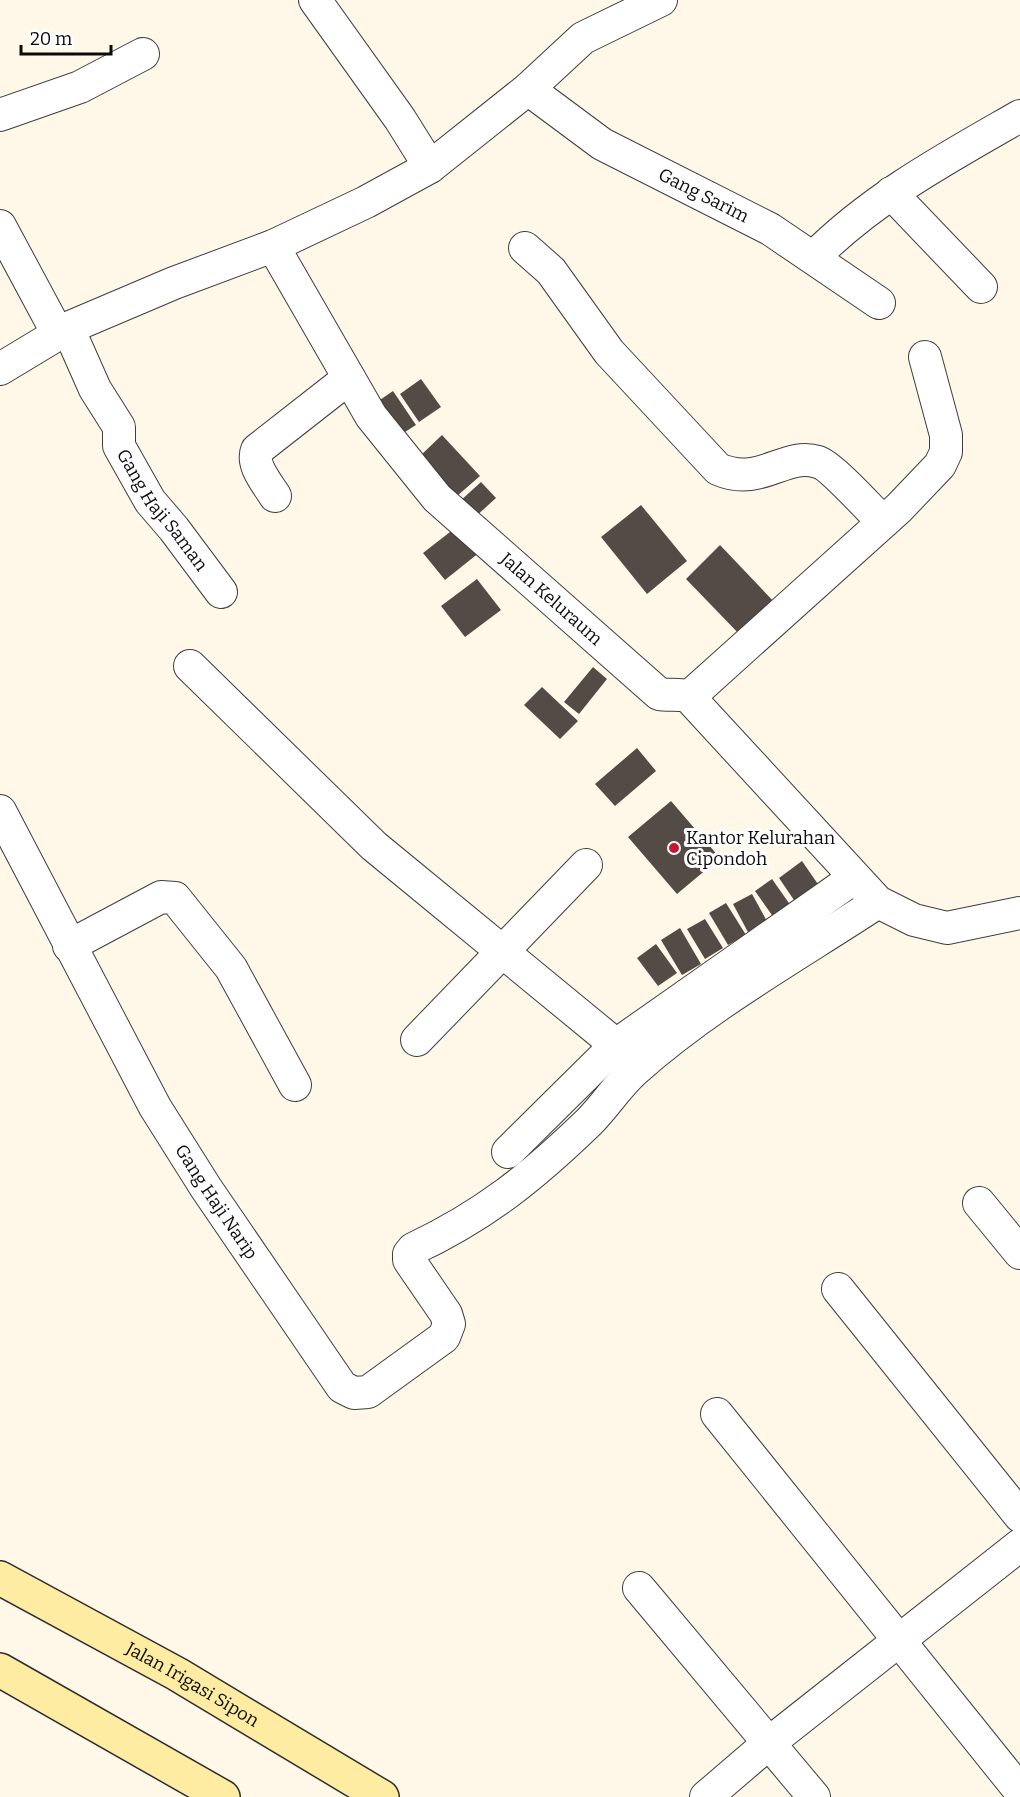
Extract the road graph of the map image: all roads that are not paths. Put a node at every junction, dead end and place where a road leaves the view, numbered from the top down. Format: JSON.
{"nodes":[{"id":1,"x":315,"y":0,"type":"edge"},
{"id":2,"x":661,"y":0,"type":"edge"},
{"id":3,"x":143,"y":54,"type":"dead end"},
{"id":4,"x":528,"y":89,"type":"junction"},
{"id":5,"x":0,"y":116,"type":"edge"},
{"id":6,"x":1020,"y":116,"type":"edge"},
{"id":7,"x":430,"y":167,"type":"junction"},
{"id":8,"x":891,"y":193,"type":"junction"},
{"id":9,"x":0,"y":226,"type":"edge"},
{"id":10,"x":273,"y":246,"type":"junction"},
{"id":11,"x":525,"y":248,"type":"dead end"},
{"id":12,"x":814,"y":257,"type":"junction"},
{"id":13,"x":981,"y":286,"type":"dead end"},
{"id":14,"x":879,"y":303,"type":"dead end"},
{"id":15,"x":63,"y":331,"type":"junction"},
{"id":16,"x":925,"y":357,"type":"dead end"},
{"id":17,"x":0,"y":369,"type":"edge"},
{"id":18,"x":349,"y":378,"type":"junction"},
{"id":19,"x":275,"y":496,"type":"dead end"},
{"id":20,"x":883,"y":522,"type":"junction"},
{"id":21,"x":221,"y":592,"type":"dead end"},
{"id":22,"x":190,"y":666,"type":"dead end"},
{"id":23,"x":689,"y":697,"type":"junction"},
{"id":24,"x":0,"y":811,"type":"edge"},
{"id":25,"x":586,"y":865,"type":"dead end"},
{"id":26,"x":854,"y":878,"type":"junction"},
{"id":27,"x":878,"y":902,"type":"junction"},
{"id":28,"x":1020,"y":913,"type":"edge"},
{"id":29,"x":69,"y":946,"type":"junction"},
{"id":30,"x":503,"y":950,"type":"junction"},
{"id":31,"x":417,"y":1040,"type":"dead end"},
{"id":32,"x":616,"y":1045,"type":"junction"},
{"id":33,"x":295,"y":1085,"type":"dead end"},
{"id":34,"x":508,"y":1152,"type":"dead end"},
{"id":35,"x":979,"y":1203,"type":"dead end"},
{"id":36,"x":1020,"y":1253,"type":"edge"},
{"id":37,"x":838,"y":1289,"type":"dead end"},
{"id":38,"x":717,"y":1414,"type":"dead end"},
{"id":39,"x":1020,"y":1516,"type":"edge"},
{"id":40,"x":1020,"y":1545,"type":"edge"},
{"id":41,"x":0,"y":1578,"type":"edge"},
{"id":42,"x":639,"y":1588,"type":"dead end"},
{"id":43,"x":898,"y":1642,"type":"junction"},
{"id":44,"x":0,"y":1670,"type":"edge"},
{"id":45,"x":769,"y":1743,"type":"junction"},
{"id":46,"x":1020,"y":1791,"type":"edge"},
{"id":47,"x":223,"y":1797,"type":"edge"},
{"id":48,"x":382,"y":1797,"type":"edge"},
{"id":49,"x":706,"y":1797,"type":"edge"},
{"id":50,"x":814,"y":1797,"type":"edge"}],
"edges":[{"from":1,"to":7,"type":"street"},
{"from":2,"to":4,"type":"street"},
{"from":3,"to":5,"type":"street"},
{"from":4,"to":7,"type":"street"},
{"from":4,"to":12,"type":"street","name":"Gang Sarim"},
{"from":6,"to":8,"type":"street"},
{"from":7,"to":10,"type":"street"},
{"from":8,"to":12,"type":"street"},
{"from":8,"to":13,"type":"street"},
{"from":9,"to":15,"type":"street","name":"Gang Haji Saman"},
{"from":10,"to":15,"type":"street"},
{"from":10,"to":18,"type":"street","name":"Jalan Keluraum"},
{"from":11,"to":20,"type":"street"},
{"from":12,"to":14,"type":"street","name":"Gang Sarim"},
{"from":15,"to":17,"type":"street"},
{"from":15,"to":21,"type":"street","name":"Gang Haji Saman"},
{"from":16,"to":20,"type":"street"},
{"from":18,"to":19,"type":"street"},
{"from":18,"to":23,"type":"street","name":"Jalan Keluraum"},
{"from":20,"to":23,"type":"street"},
{"from":22,"to":30,"type":"street"},
{"from":23,"to":26,"type":"street"},
{"from":24,"to":29,"type":"street","name":"Gang Haji Narip"},
{"from":25,"to":30,"type":"street"},
{"from":26,"to":27,"type":"street"},
{"from":26,"to":32,"type":"street"},
{"from":27,"to":28,"type":"street"},
{"from":27,"to":29,"type":"street","name":"Gang Haji Narip"},
{"from":29,"to":33,"type":"street"},
{"from":30,"to":31,"type":"street"},
{"from":30,"to":32,"type":"street"},
{"from":32,"to":34,"type":"street"},
{"from":35,"to":36,"type":"street"},
{"from":37,"to":39,"type":"street"},
{"from":38,"to":43,"type":"street"},
{"from":40,"to":43,"type":"street"},
{"from":41,"to":48,"type":"street","name":"Jalan Irigasi Sipon"},
{"from":42,"to":45,"type":"street"},
{"from":43,"to":45,"type":"street"},
{"from":43,"to":46,"type":"street"},
{"from":44,"to":47,"type":"street"},
{"from":45,"to":49,"type":"street"},
{"from":45,"to":50,"type":"street"}]}
